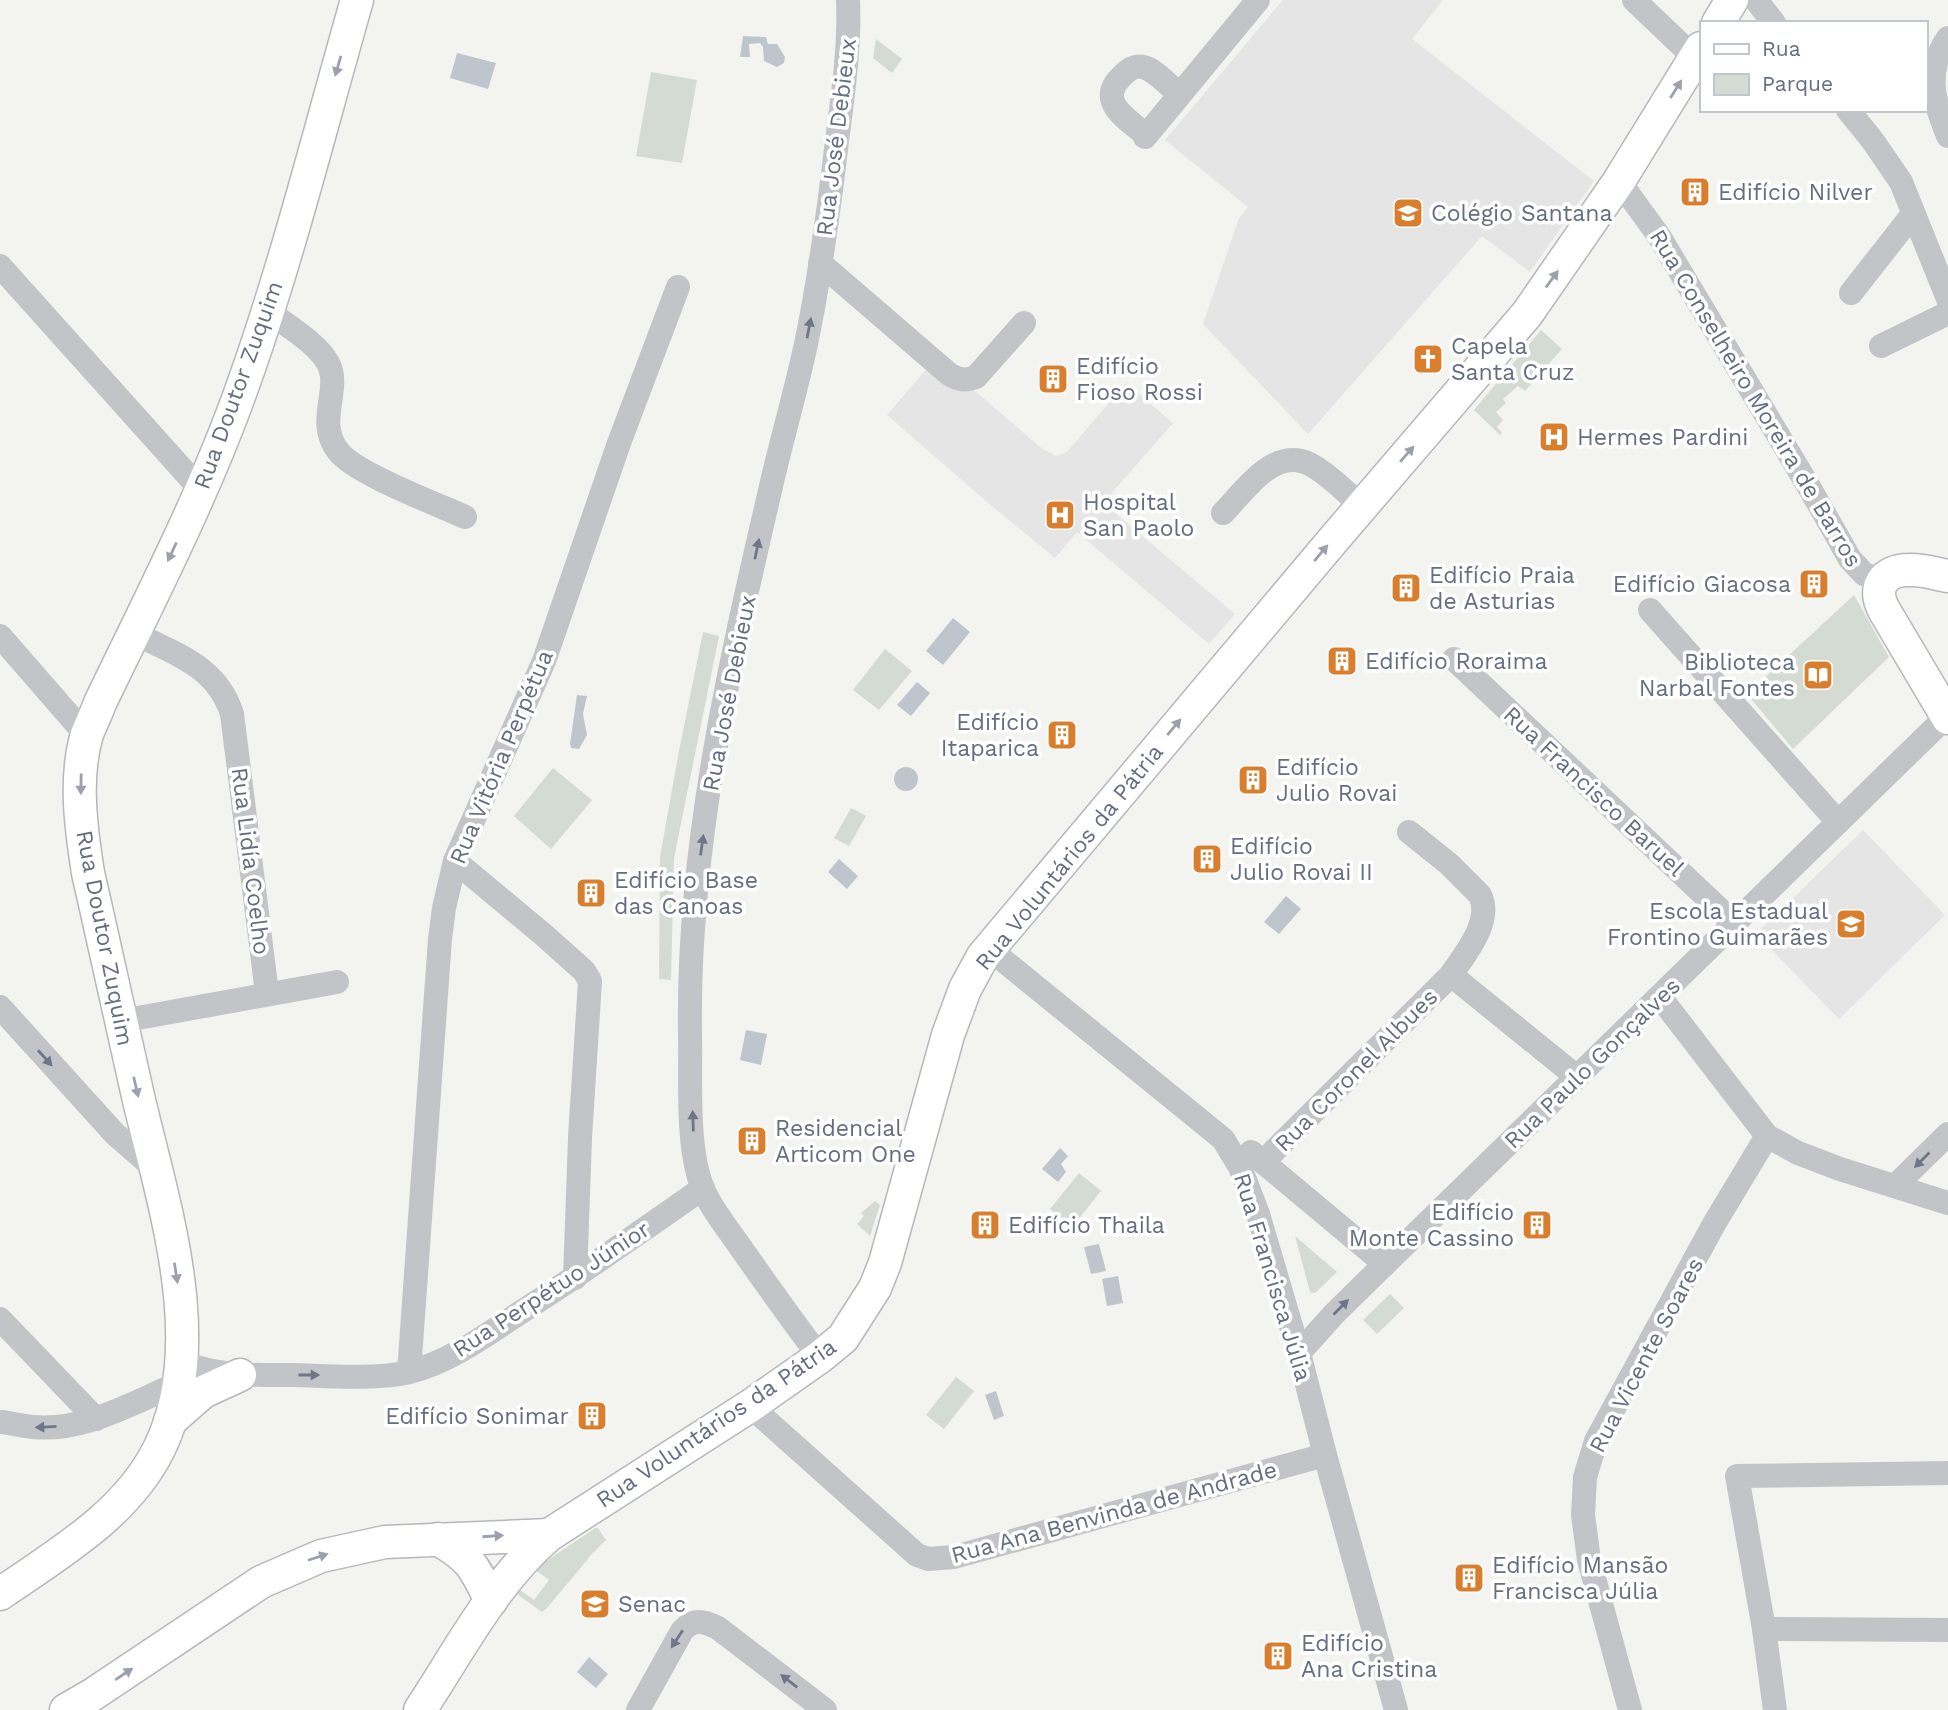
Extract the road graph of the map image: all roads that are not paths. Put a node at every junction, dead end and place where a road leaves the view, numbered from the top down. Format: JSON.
{"nodes":[{"id":1,"x":357,"y":0,"type":"edge"},
{"id":2,"x":848,"y":0,"type":"edge"},
{"id":3,"x":1258,"y":0,"type":"edge"},
{"id":4,"x":1634,"y":0,"type":"edge"},
{"id":5,"x":1732,"y":0,"type":"edge"},
{"id":6,"x":1756,"y":0,"type":"edge"},
{"id":7,"x":1719,"y":21,"type":"edge"},
{"id":8,"x":1772,"y":21,"type":"edge"},
{"id":9,"x":1948,"y":38,"type":"edge"},
{"id":10,"x":1698,"y":53,"type":"edge"},
{"id":11,"x":1179,"y":94,"type":"junction"},
{"id":12,"x":1850,"y":112,"type":"edge"},
{"id":13,"x":1948,"y":136,"type":"edge"},
{"id":14,"x":1619,"y":181,"type":"junction"},
{"id":15,"x":1913,"y":214,"type":"junction"},
{"id":16,"x":820,"y":263,"type":"junction"},
{"id":17,"x":0,"y":267,"type":"edge"},
{"id":18,"x":678,"y":288,"type":"dead end"},
{"id":19,"x":1851,"y":293,"type":"dead end"},
{"id":20,"x":1948,"y":299,"type":"edge"},
{"id":21,"x":268,"y":311,"type":"junction"},
{"id":22,"x":1948,"y":313,"type":"edge"},
{"id":23,"x":1024,"y":323,"type":"dead end"},
{"id":24,"x":1881,"y":346,"type":"dead end"},
{"id":25,"x":201,"y":490,"type":"junction"},
{"id":26,"x":1362,"y":506,"type":"junction"},
{"id":27,"x":1223,"y":513,"type":"dead end"},
{"id":28,"x":465,"y":517,"type":"dead end"},
{"id":29,"x":1948,"y":576,"type":"edge"},
{"id":30,"x":1882,"y":581,"type":"junction"},
{"id":31,"x":1650,"y":610,"type":"dead end"},
{"id":32,"x":134,"y":633,"type":"junction"},
{"id":33,"x":0,"y":636,"type":"edge"},
{"id":34,"x":1454,"y":659,"type":"dead end"},
{"id":35,"x":1947,"y":717,"type":"edge"},
{"id":36,"x":87,"y":736,"type":"junction"},
{"id":37,"x":1838,"y":822,"type":"junction"},
{"id":38,"x":1409,"y":832,"type":"dead end"},
{"id":39,"x":455,"y":861,"type":"junction"},
{"id":40,"x":1734,"y":923,"type":"junction"},
{"id":41,"x":988,"y":948,"type":"junction"},
{"id":42,"x":1451,"y":975,"type":"junction"},
{"id":43,"x":337,"y":982,"type":"dead end"},
{"id":44,"x":267,"y":993,"type":"junction"},
{"id":45,"x":1660,"y":997,"type":"junction"},
{"id":46,"x":0,"y":1007,"type":"edge"},
{"id":47,"x":121,"y":1021,"type":"junction"},
{"id":48,"x":1577,"y":1077,"type":"junction"},
{"id":49,"x":1948,"y":1134,"type":"edge"},
{"id":50,"x":1767,"y":1136,"type":"junction"},
{"id":51,"x":1223,"y":1139,"type":"junction"},
{"id":52,"x":1264,"y":1161,"type":"junction"},
{"id":53,"x":156,"y":1169,"type":"junction"},
{"id":54,"x":1895,"y":1186,"type":"junction"},
{"id":55,"x":703,"y":1188,"type":"junction"},
{"id":56,"x":1296,"y":1188,"type":"junction"},
{"id":57,"x":1948,"y":1203,"type":"edge"},
{"id":58,"x":1258,"y":1214,"type":"junction"},
{"id":59,"x":1385,"y":1264,"type":"junction"},
{"id":60,"x":575,"y":1278,"type":"junction"},
{"id":61,"x":0,"y":1319,"type":"edge"},
{"id":62,"x":1299,"y":1353,"type":"junction"},
{"id":63,"x":820,"y":1357,"type":"junction"},
{"id":64,"x":181,"y":1372,"type":"junction"},
{"id":65,"x":409,"y":1372,"type":"junction"},
{"id":66,"x":240,"y":1375,"type":"junction"},
{"id":67,"x":750,"y":1406,"type":"junction"},
{"id":68,"x":96,"y":1419,"type":"junction"},
{"id":69,"x":0,"y":1422,"type":"edge"},
{"id":70,"x":170,"y":1422,"type":"junction"},
{"id":71,"x":1325,"y":1455,"type":"junction"},
{"id":72,"x":1948,"y":1473,"type":"edge"},
{"id":73,"x":549,"y":1535,"type":"junction"},
{"id":74,"x":438,"y":1539,"type":"junction"},
{"id":75,"x":0,"y":1594,"type":"edge"},
{"id":76,"x":491,"y":1601,"type":"junction"},
{"id":77,"x":1764,"y":1629,"type":"junction"},
{"id":78,"x":1948,"y":1630,"type":"edge"},
{"id":79,"x":66,"y":1710,"type":"edge"},
{"id":80,"x":420,"y":1710,"type":"edge"},
{"id":81,"x":638,"y":1710,"type":"edge"},
{"id":82,"x":825,"y":1710,"type":"edge"},
{"id":83,"x":1396,"y":1710,"type":"edge"},
{"id":84,"x":1630,"y":1710,"type":"edge"},
{"id":85,"x":1775,"y":1710,"type":"edge"}],
"edges":[{"from":1,"to":21,"type":"main road","name":"Rua Doutor Zuquim","one_way":true},
{"from":2,"to":16,"type":"street","name":"Rua José Debieux"},
{"from":3,"to":11,"type":"street"},
{"from":4,"to":10,"type":"street"},
{"from":5,"to":7,"type":"main road"},
{"from":6,"to":8,"type":"street"},
{"from":9,"to":13,"type":"street"},
{"from":14,"to":10,"type":"main road","name":"Rua Voluntários da Pátria","one_way":true},
{"from":11,"to":11,"type":"street"},
{"from":12,"to":15,"type":"street"},
{"from":26,"to":14,"type":"main road","name":"Rua Voluntários da Pátria","one_way":true},
{"from":14,"to":30,"type":"street","name":"Rua Conselheiro Moreira de Barros"},
{"from":15,"to":19,"type":"street"},
{"from":15,"to":20,"type":"street"},
{"from":16,"to":23,"type":"street"},
{"from":55,"to":16,"type":"street","name":"Rua José Debieux","one_way":true},
{"from":17,"to":25,"type":"street"},
{"from":18,"to":39,"type":"street","name":"Rua Vitória Perpétua"},
{"from":21,"to":25,"type":"main road","name":"Rua Doutor Zuquim"},
{"from":21,"to":28,"type":"street"},
{"from":22,"to":24,"type":"street"},
{"from":25,"to":32,"type":"main road","name":"Rua Doutor Zuquim","one_way":true},
{"from":26,"to":27,"type":"street"},
{"from":41,"to":26,"type":"main road","name":"Rua Voluntários da Pátria","one_way":true},
{"from":29,"to":30,"type":"main road"},
{"from":30,"to":35,"type":"main road","name":"Rua Conselheiro Moreira de Barros"},
{"from":31,"to":37,"type":"street"},
{"from":32,"to":36,"type":"main road","name":"Rua Doutor Zuquim"},
{"from":32,"to":44,"type":"street","name":"Rua Lidía Coelho"},
{"from":33,"to":36,"type":"street"},
{"from":34,"to":40,"type":"street","name":"Rua Francisco Baruel"},
{"from":35,"to":37,"type":"street","name":"Rua Paulo Gonçalves"},
{"from":36,"to":47,"type":"main road","name":"Rua Doutor Zuquim","one_way":true},
{"from":37,"to":40,"type":"street","name":"Rua Paulo Gonçalves"},
{"from":38,"to":42,"type":"street"},
{"from":39,"to":60,"type":"street"},
{"from":39,"to":65,"type":"street","name":"Rua Vitória Perpétua"},
{"from":40,"to":45,"type":"street","name":"Rua Paulo Gonçalves"},
{"from":41,"to":51,"type":"street","name":"Rua Francisca Júlia"},
{"from":41,"to":63,"type":"main road","name":"Rua Voluntários da Pátria"},
{"from":42,"to":48,"type":"street","name":"Rua Coronel Albues"},
{"from":42,"to":52,"type":"street","name":"Rua Coronel Albues"},
{"from":43,"to":44,"type":"street"},
{"from":44,"to":47,"type":"street"},
{"from":45,"to":48,"type":"street","name":"Rua Paulo Gonçalves"},
{"from":45,"to":50,"type":"street"},
{"from":46,"to":53,"type":"street","one_way":true},
{"from":47,"to":53,"type":"main road","name":"Rua Doutor Zuquim","one_way":true},
{"from":48,"to":59,"type":"street","name":"Rua Paulo Gonçalves"},
{"from":49,"to":54,"type":"street","one_way":true},
{"from":50,"to":54,"type":"street"},
{"from":50,"to":84,"type":"street","name":"Rua Vicente Soares"},
{"from":51,"to":52,"type":"street"},
{"from":51,"to":58,"type":"street","name":"Rua Francisca Júlia"},
{"from":52,"to":56,"type":"street"},
{"from":53,"to":64,"type":"main road","name":"Rua Doutor Zuquim","one_way":true},
{"from":54,"to":57,"type":"street"},
{"from":55,"to":60,"type":"street","name":"Rua Perpétuo Júnior"},
{"from":55,"to":63,"type":"street","name":"Rua José Debieux"},
{"from":56,"to":58,"type":"street"},
{"from":56,"to":59,"type":"street"},
{"from":58,"to":62,"type":"street","name":"Rua Francisca Júlia"},
{"from":62,"to":59,"type":"street","name":"Rua Paulo Gonçalves","one_way":true},
{"from":60,"to":65,"type":"street","name":"Rua Perpétuo Júnior"},
{"from":61,"to":68,"type":"street"},
{"from":62,"to":71,"type":"street","name":"Rua Francisca Júlia"},
{"from":63,"to":67,"type":"main road","name":"Rua Voluntários da Pátria"},
{"from":64,"to":66,"type":"street","name":"Rua Perpétuo Júnior"},
{"from":64,"to":68,"type":"street"},
{"from":64,"to":70,"type":"main road","name":"Rua Doutor Zuquim"},
{"from":66,"to":65,"type":"street","name":"Rua Perpétuo Júnior","one_way":true},
{"from":66,"to":70,"type":"main road"},
{"from":67,"to":71,"type":"street","name":"Rua Ana Benvinda de Andrade"},
{"from":67,"to":73,"type":"main road","name":"Rua Voluntários da Pátria"},
{"from":68,"to":69,"type":"street","one_way":true},
{"from":70,"to":75,"type":"main road","name":"Rua Doutor Zuquim"},
{"from":71,"to":83,"type":"street","name":"Rua Francisca Júlia"},
{"from":72,"to":77,"type":"street"},
{"from":74,"to":73,"type":"main road","one_way":true},
{"from":73,"to":76,"type":"main road","name":"Rua Voluntários da Pátria"},
{"from":74,"to":76,"type":"main road"},
{"from":79,"to":74,"type":"main road","one_way":true},
{"from":76,"to":80,"type":"main road","name":"Rua Voluntários da Pátria"},
{"from":77,"to":78,"type":"street"},
{"from":77,"to":85,"type":"street"},
{"from":82,"to":81,"type":"street","one_way":true}]}
